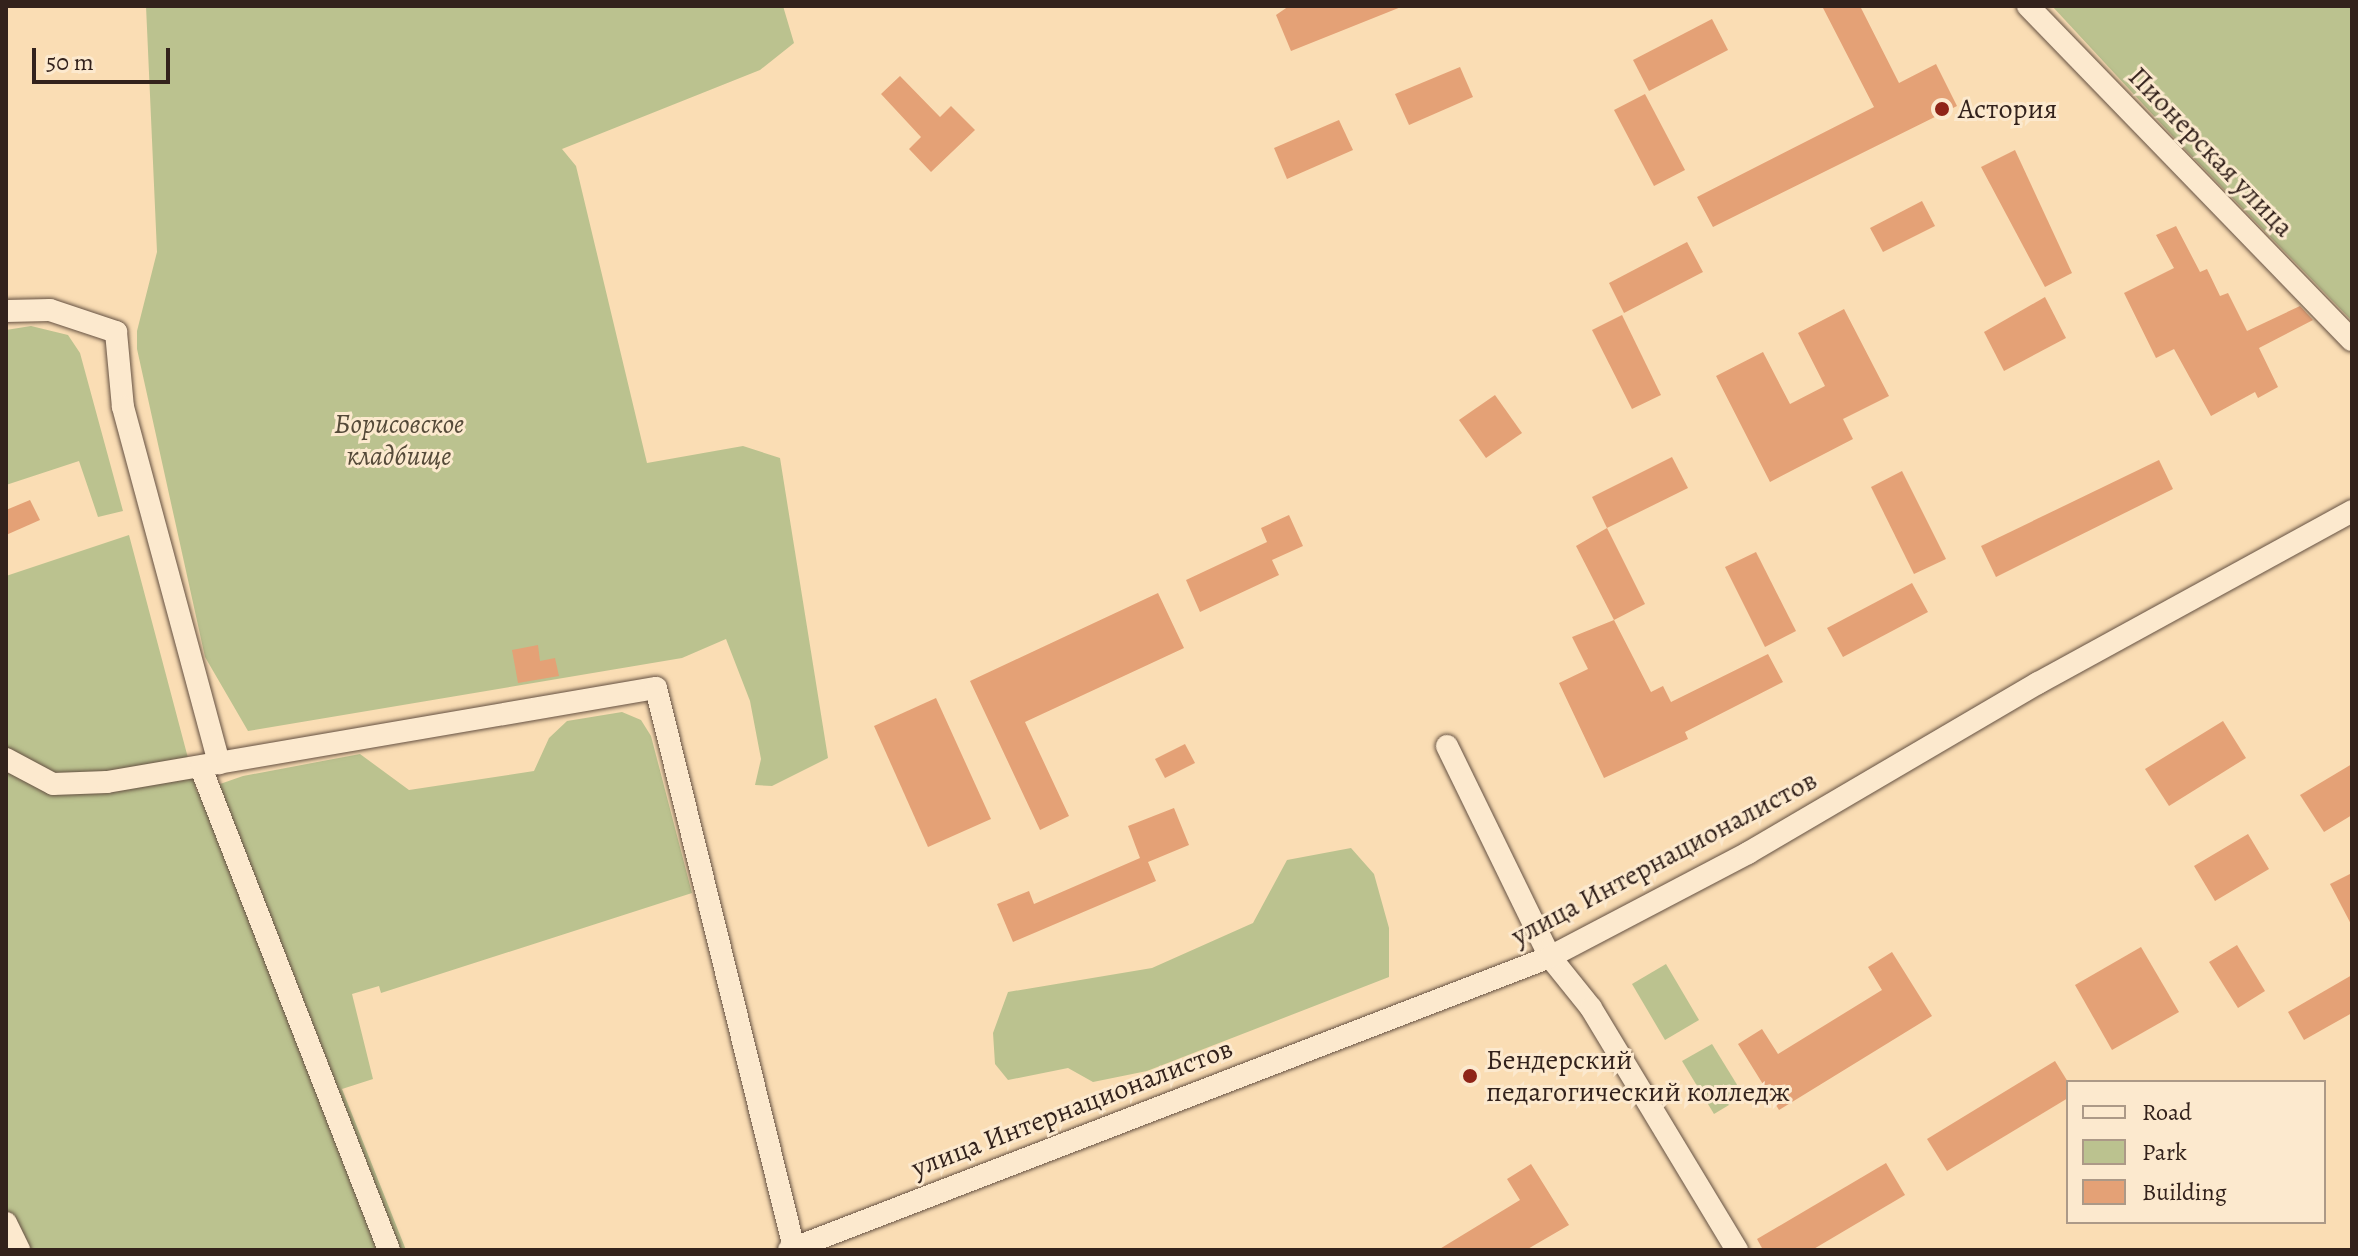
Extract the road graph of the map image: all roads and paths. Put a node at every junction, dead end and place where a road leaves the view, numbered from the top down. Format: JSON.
{"nodes":[{"id":1,"x":2028,"y":6,"type":"edge"},
{"id":2,"x":6,"y":311,"type":"edge"},
{"id":3,"x":2352,"y":340,"type":"edge"},
{"id":4,"x":2352,"y":511,"type":"edge"},
{"id":5,"x":1447,"y":746,"type":"dead end"},
{"id":6,"x":6,"y":759,"type":"edge"},
{"id":7,"x":210,"y":766,"type":"junction"},
{"id":8,"x":1550,"y":957,"type":"junction"},
{"id":9,"x":6,"y":1223,"type":"edge"},
{"id":10,"x":792,"y":1249,"type":"edge"},
{"id":11,"x":19,"y":1250,"type":"edge"},
{"id":12,"x":389,"y":1250,"type":"edge"},
{"id":13,"x":1737,"y":1250,"type":"edge"}],
"edges":[{"from":1,"to":3,"type":"street","name":"Пионерская улица"},
{"from":2,"to":7,"type":"street"},
{"from":4,"to":8,"type":"street","name":"улица Интернационалистов"},
{"from":5,"to":8,"type":"street"},
{"from":6,"to":7,"type":"street"},
{"from":7,"to":10,"type":"street"},
{"from":7,"to":12,"type":"street"},
{"from":8,"to":10,"type":"street","name":"улица Интернационалистов"},
{"from":8,"to":13,"type":"street"},
{"from":9,"to":11,"type":"street"}]}
